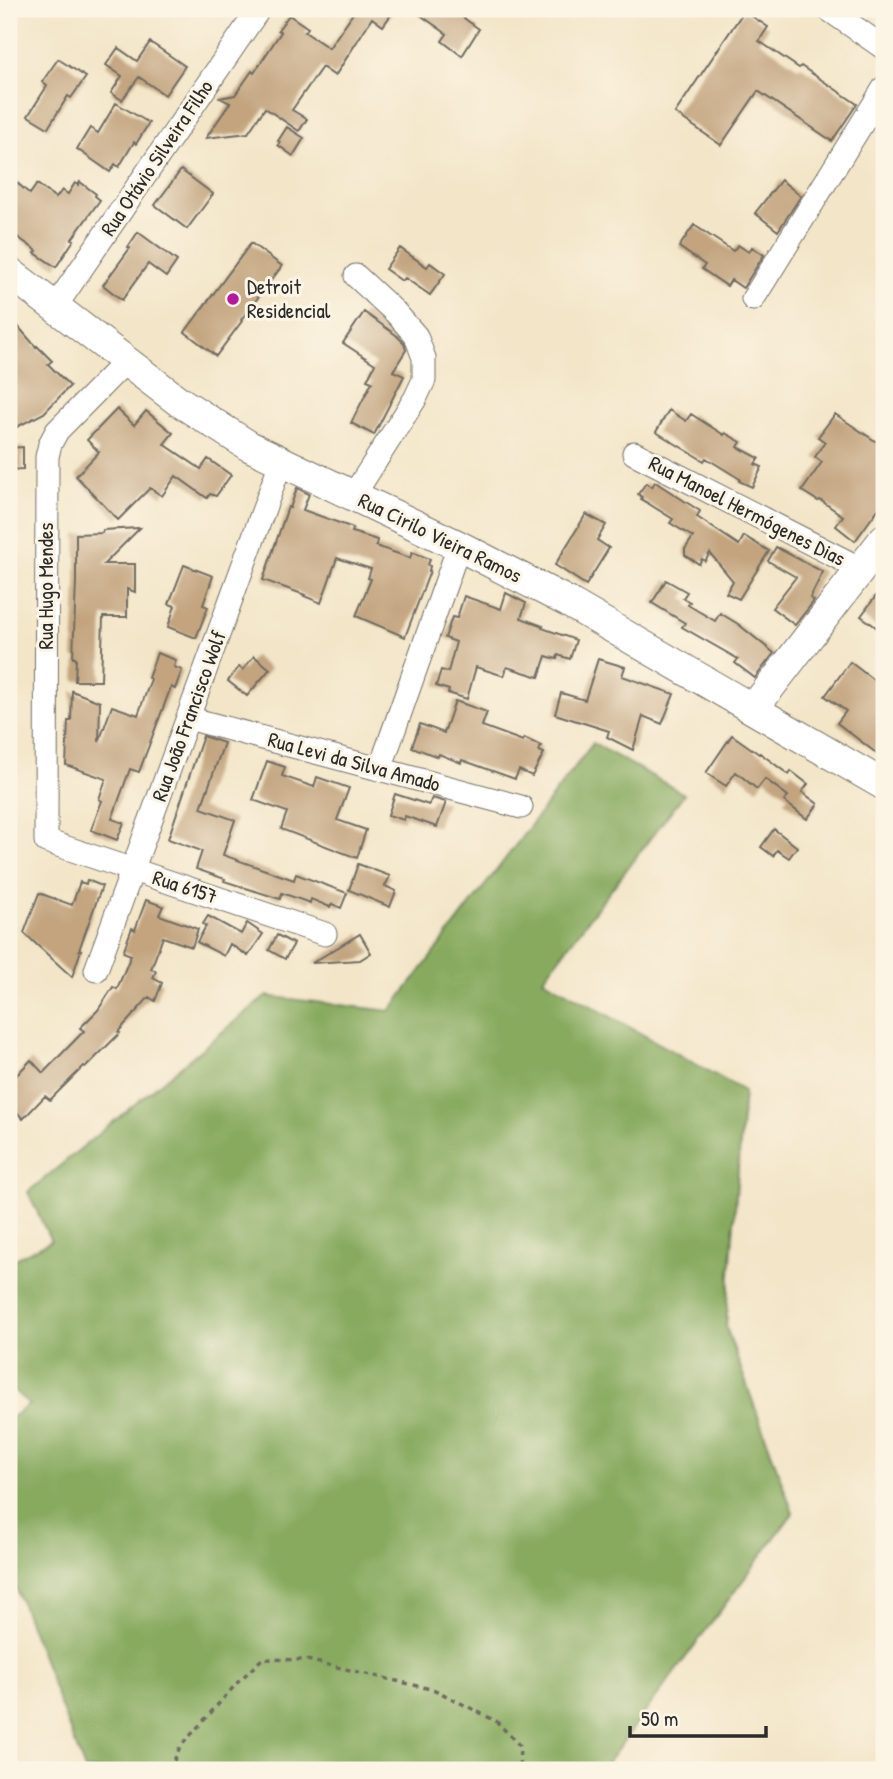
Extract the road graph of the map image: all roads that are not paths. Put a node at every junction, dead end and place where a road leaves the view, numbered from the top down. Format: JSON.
{"nodes":[{"id":1,"x":259,"y":9,"type":"edge"},
{"id":2,"x":828,"y":9,"type":"edge"},
{"id":3,"x":884,"y":48,"type":"edge"},
{"id":4,"x":884,"y":88,"type":"edge"},
{"id":5,"x":9,"y":272,"type":"edge"},
{"id":6,"x":356,"y":276,"type":"dead end"},
{"id":7,"x":752,"y":299,"type":"dead end"},
{"id":8,"x":55,"y":307,"type":"junction"},
{"id":9,"x":125,"y":362,"type":"junction"},
{"id":10,"x":634,"y":453,"type":"dead end"},
{"id":11,"x":281,"y":462,"type":"junction"},
{"id":12,"x":353,"y":496,"type":"junction"},
{"id":13,"x":884,"y":539,"type":"edge"},
{"id":14,"x":459,"y":546,"type":"junction"},
{"id":15,"x":861,"y":569,"type":"junction"},
{"id":16,"x":753,"y":709,"type":"junction"},
{"id":17,"x":188,"y":718,"type":"junction"},
{"id":18,"x":380,"y":769,"type":"junction"},
{"id":19,"x":884,"y":785,"type":"edge"},
{"id":20,"x":521,"y":807,"type":"dead end"},
{"id":21,"x":46,"y":841,"type":"joint"},
{"id":22,"x":132,"y":870,"type":"junction"},
{"id":23,"x":325,"y":934,"type":"dead end"},
{"id":24,"x":96,"y":970,"type":"dead end"}],
"edges":[{"from":1,"to":8,"type":"street","name":"Rua Otávio Silveira Filho"},
{"from":2,"to":3,"type":"street"},
{"from":4,"to":7,"type":"street"},
{"from":5,"to":8,"type":"main road","name":"Rua Cirilo Vieira Ramos"},
{"from":6,"to":12,"type":"street"},
{"from":8,"to":9,"type":"main road","name":"Rua Cirilo Vieira Ramos"},
{"from":9,"to":11,"type":"main road","name":"Rua Cirilo Vieira Ramos"},
{"from":9,"to":21,"type":"street","name":"Rua Hugo Mendes"},
{"from":10,"to":15,"type":"street","name":"Rua Manoel Hermógenes Dias"},
{"from":11,"to":12,"type":"main road","name":"Rua Cirilo Vieira Ramos"},
{"from":11,"to":17,"type":"street","name":"Rua João Francisco Wolf"},
{"from":12,"to":14,"type":"main road","name":"Rua Cirilo Vieira Ramos"},
{"from":13,"to":15,"type":"main road"},
{"from":14,"to":16,"type":"main road","name":"Rua Cirilo Vieira Ramos"},
{"from":14,"to":18,"type":"street"},
{"from":15,"to":16,"type":"main road"},
{"from":16,"to":19,"type":"main road","name":"Rua Cirilo Vieira Ramos"},
{"from":17,"to":18,"type":"street","name":"Rua Levi da Silva Amado"},
{"from":17,"to":22,"type":"street","name":"Rua João Francisco Wolf"},
{"from":18,"to":20,"type":"street","name":"Rua Levi da Silva Amado"},
{"from":21,"to":22,"type":"street","name":"Rua 6157"},
{"from":22,"to":23,"type":"street","name":"Rua 6157"},
{"from":22,"to":24,"type":"street","name":"Rua João Francisco Wolf"}]}
